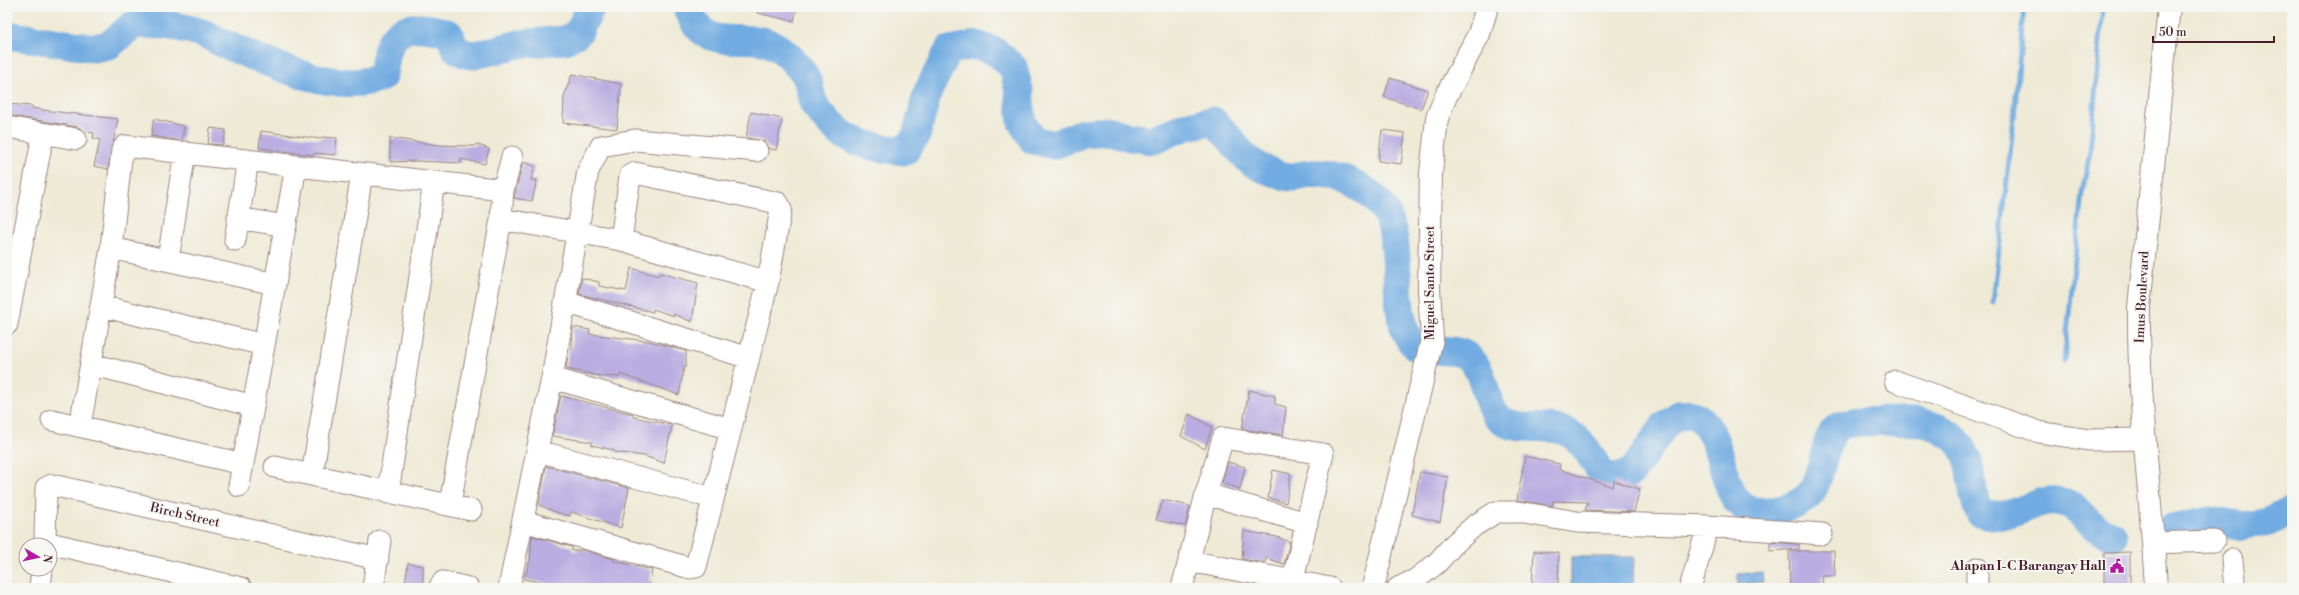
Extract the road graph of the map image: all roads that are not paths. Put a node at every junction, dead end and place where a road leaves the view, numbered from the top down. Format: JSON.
{"nodes":[{"id":1,"x":1486,"y":7,"type":"edge"},
{"id":2,"x":2170,"y":7,"type":"edge"},
{"id":3,"x":7,"y":127,"type":"edge"},
{"id":4,"x":43,"y":135,"type":"junction"},
{"id":5,"x":76,"y":139,"type":"dead end"},
{"id":6,"x":757,"y":151,"type":"dead end"},
{"id":7,"x":185,"y":152,"type":"junction"},
{"id":8,"x":512,"y":157,"type":"dead end"},
{"id":9,"x":248,"y":160,"type":"junction"},
{"id":10,"x":296,"y":166,"type":"junction"},
{"id":11,"x":362,"y":174,"type":"junction"},
{"id":12,"x":434,"y":182,"type":"junction"},
{"id":13,"x":503,"y":190,"type":"junction"},
{"id":14,"x":238,"y":218,"type":"junction"},
{"id":15,"x":501,"y":219,"type":"junction"},
{"id":16,"x":286,"y":226,"type":"junction"},
{"id":17,"x":576,"y":231,"type":"junction"},
{"id":18,"x":235,"y":240,"type":"dead end"},
{"id":19,"x":621,"y":240,"type":"junction"},
{"id":20,"x":15,"y":242,"type":"edge"},
{"id":21,"x":111,"y":248,"type":"junction"},
{"id":22,"x":168,"y":260,"type":"junction"},
{"id":23,"x":768,"y":282,"type":"junction"},
{"id":24,"x":275,"y":284,"type":"junction"},
{"id":25,"x":565,"y":302,"type":"junction"},
{"id":26,"x":9,"y":303,"type":"edge"},
{"id":27,"x":101,"y":306,"type":"junction"},
{"id":28,"x":7,"y":324,"type":"edge"},
{"id":29,"x":264,"y":345,"type":"junction"},
{"id":30,"x":749,"y":358,"type":"junction"},
{"id":31,"x":91,"y":364,"type":"junction"},
{"id":32,"x":552,"y":378,"type":"junction"},
{"id":33,"x":1895,"y":381,"type":"dead end"},
{"id":34,"x":253,"y":406,"type":"junction"},
{"id":35,"x":52,"y":420,"type":"dead end"},
{"id":36,"x":80,"y":426,"type":"junction"},
{"id":37,"x":731,"y":429,"type":"junction"},
{"id":38,"x":2143,"y":439,"type":"junction"},
{"id":39,"x":538,"y":451,"type":"junction"},
{"id":40,"x":243,"y":464,"type":"junction"},
{"id":41,"x":275,"y":467,"type":"dead end"},
{"id":42,"x":312,"y":475,"type":"junction"},
{"id":43,"x":239,"y":486,"type":"dead end"},
{"id":44,"x":388,"y":493,"type":"junction"},
{"id":45,"x":1206,"y":494,"type":"junction"},
{"id":46,"x":713,"y":498,"type":"junction"},
{"id":47,"x":450,"y":504,"type":"junction"},
{"id":48,"x":471,"y":510,"type":"dead end"},
{"id":49,"x":523,"y":521,"type":"junction"},
{"id":50,"x":1307,"y":523,"type":"junction"},
{"id":51,"x":1708,"y":526,"type":"junction"},
{"id":52,"x":1822,"y":534,"type":"dead end"},
{"id":53,"x":45,"y":537,"type":"edge"},
{"id":54,"x":2214,"y":541,"type":"dead end"},
{"id":55,"x":2153,"y":543,"type":"junction"},
{"id":56,"x":58,"y":547,"type":"edge"},
{"id":57,"x":2232,"y":560,"type":"dead end"},
{"id":58,"x":1189,"y":562,"type":"junction"},
{"id":59,"x":41,"y":577,"type":"edge"},
{"id":60,"x":1291,"y":584,"type":"edge"},
{"id":61,"x":40,"y":588,"type":"edge"},
{"id":62,"x":241,"y":588,"type":"edge"},
{"id":63,"x":373,"y":588,"type":"edge"},
{"id":64,"x":439,"y":588,"type":"edge"},
{"id":65,"x":468,"y":588,"type":"edge"},
{"id":66,"x":509,"y":588,"type":"edge"},
{"id":67,"x":1182,"y":588,"type":"edge"},
{"id":68,"x":1330,"y":588,"type":"edge"},
{"id":69,"x":1373,"y":588,"type":"edge"},
{"id":70,"x":1398,"y":588,"type":"edge"},
{"id":71,"x":1690,"y":588,"type":"edge"},
{"id":72,"x":2156,"y":588,"type":"edge"},
{"id":73,"x":2235,"y":588,"type":"edge"}],
"edges":[{"from":1,"to":69,"type":"main road","name":"Miguel Santo Street"},
{"from":2,"to":38,"type":"main road","name":"Imus Boulevard"},
{"from":3,"to":4,"type":"street"},
{"from":4,"to":5,"type":"street"},
{"from":4,"to":20,"type":"street"},
{"from":6,"to":17,"type":"street"},
{"from":7,"to":9,"type":"street"},
{"from":7,"to":21,"type":"street"},
{"from":7,"to":22,"type":"street"},
{"from":8,"to":13,"type":"street"},
{"from":9,"to":10,"type":"street"},
{"from":9,"to":14,"type":"street"},
{"from":10,"to":11,"type":"street"},
{"from":10,"to":16,"type":"street"},
{"from":11,"to":12,"type":"street"},
{"from":11,"to":42,"type":"street"},
{"from":12,"to":13,"type":"street"},
{"from":12,"to":44,"type":"street"},
{"from":13,"to":15,"type":"street"},
{"from":14,"to":16,"type":"street"},
{"from":14,"to":18,"type":"street"},
{"from":15,"to":17,"type":"street"},
{"from":15,"to":47,"type":"street"},
{"from":16,"to":24,"type":"street"},
{"from":17,"to":19,"type":"street"},
{"from":17,"to":25,"type":"street"},
{"from":19,"to":23,"type":"street"},
{"from":19,"to":23,"type":"street"},
{"from":20,"to":26,"type":"street"},
{"from":21,"to":22,"type":"street"},
{"from":21,"to":27,"type":"street"},
{"from":22,"to":24,"type":"street"},
{"from":23,"to":30,"type":"street"},
{"from":24,"to":29,"type":"street"},
{"from":25,"to":30,"type":"street"},
{"from":25,"to":32,"type":"street"},
{"from":26,"to":28,"type":"street"},
{"from":27,"to":29,"type":"street"},
{"from":27,"to":31,"type":"street"},
{"from":29,"to":34,"type":"street"},
{"from":30,"to":37,"type":"street"},
{"from":31,"to":34,"type":"street"},
{"from":31,"to":36,"type":"street"},
{"from":32,"to":37,"type":"street"},
{"from":32,"to":39,"type":"street"},
{"from":33,"to":38,"type":"street"},
{"from":34,"to":40,"type":"street"},
{"from":35,"to":36,"type":"street"},
{"from":36,"to":40,"type":"street"},
{"from":37,"to":46,"type":"street"},
{"from":38,"to":55,"type":"main road","name":"Imus Boulevard"},
{"from":39,"to":46,"type":"street"},
{"from":39,"to":49,"type":"street"},
{"from":40,"to":43,"type":"street"},
{"from":41,"to":42,"type":"street"},
{"from":42,"to":44,"type":"street"},
{"from":44,"to":47,"type":"street"},
{"from":45,"to":50,"type":"street"},
{"from":45,"to":50,"type":"street"},
{"from":45,"to":58,"type":"street"},
{"from":46,"to":49,"type":"street"},
{"from":47,"to":48,"type":"street"},
{"from":49,"to":66,"type":"street"},
{"from":50,"to":60,"type":"street"},
{"from":51,"to":52,"type":"street"},
{"from":51,"to":70,"type":"street"},
{"from":51,"to":71,"type":"street"},
{"from":53,"to":63,"type":"street","name":"Birch Street"},
{"from":54,"to":55,"type":"street"},
{"from":55,"to":72,"type":"main road","name":"Imus Boulevard"},
{"from":56,"to":62,"type":"street"},
{"from":57,"to":73,"type":"street"},
{"from":58,"to":60,"type":"street"},
{"from":58,"to":67,"type":"street"},
{"from":59,"to":61,"type":"street"},
{"from":60,"to":68,"type":"street"},
{"from":64,"to":65,"type":"street"}]}
